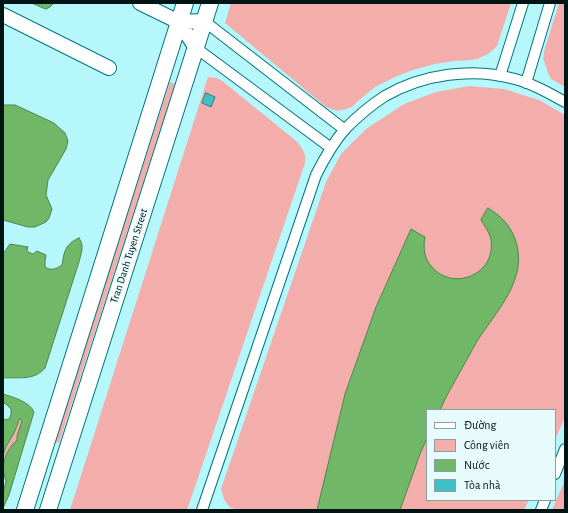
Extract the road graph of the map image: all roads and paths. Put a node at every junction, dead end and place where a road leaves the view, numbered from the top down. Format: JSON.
{"nodes":[{"id":1,"x":140,"y":3,"type":"edge"},
{"id":2,"x":185,"y":3,"type":"edge"},
{"id":3,"x":210,"y":3,"type":"edge"},
{"id":4,"x":523,"y":3,"type":"edge"},
{"id":5,"x":550,"y":3,"type":"edge"},
{"id":6,"x":3,"y":15,"type":"edge"},
{"id":7,"x":179,"y":22,"type":"junction"},
{"id":8,"x":204,"y":22,"type":"junction"},
{"id":9,"x":196,"y":48,"type":"junction"},
{"id":10,"x":108,"y":68,"type":"dead end"},
{"id":11,"x":500,"y":76,"type":"junction"},
{"id":12,"x":526,"y":83,"type":"junction"},
{"id":13,"x":565,"y":102,"type":"edge"},
{"id":14,"x":344,"y":130,"type":"junction"},
{"id":15,"x":331,"y":148,"type":"junction"},
{"id":16,"x":565,"y":450,"type":"edge"},
{"id":17,"x":556,"y":472,"type":"edge"},
{"id":18,"x":36,"y":475,"type":"junction"},
{"id":19,"x":57,"y":481,"type":"junction"},
{"id":20,"x":25,"y":510,"type":"edge"},
{"id":21,"x":48,"y":510,"type":"edge"},
{"id":22,"x":202,"y":510,"type":"edge"}],
"edges":[{"from":1,"to":7,"type":"street"},
{"from":2,"to":7,"type":"main road","name":"Tran Danh Tuyen Street"},
{"from":3,"to":8,"type":"main road","name":"Tran Danh Tuyen Street"},
{"from":4,"to":11,"type":"street"},
{"from":5,"to":12,"type":"street"},
{"from":6,"to":10,"type":"street"},
{"from":7,"to":8,"type":"street"},
{"from":7,"to":9,"type":"street"},
{"from":7,"to":18,"type":"main road","name":"Tran Danh Tuyen Street"},
{"from":8,"to":9,"type":"main road","name":"Tran Danh Tuyen Street"},
{"from":8,"to":14,"type":"street"},
{"from":9,"to":15,"type":"street"},
{"from":9,"to":19,"type":"main road","name":"Tran Danh Tuyen Street"},
{"from":11,"to":12,"type":"street"},
{"from":11,"to":14,"type":"street"},
{"from":12,"to":13,"type":"street"},
{"from":14,"to":15,"type":"street"},
{"from":15,"to":22,"type":"street"},
{"from":16,"to":17,"type":"street"},
{"from":18,"to":19,"type":"main road"},
{"from":18,"to":20,"type":"main road","name":"Tran Danh Tuyen Street"},
{"from":19,"to":21,"type":"main road","name":"Tran Danh Tuyen Street"}]}
